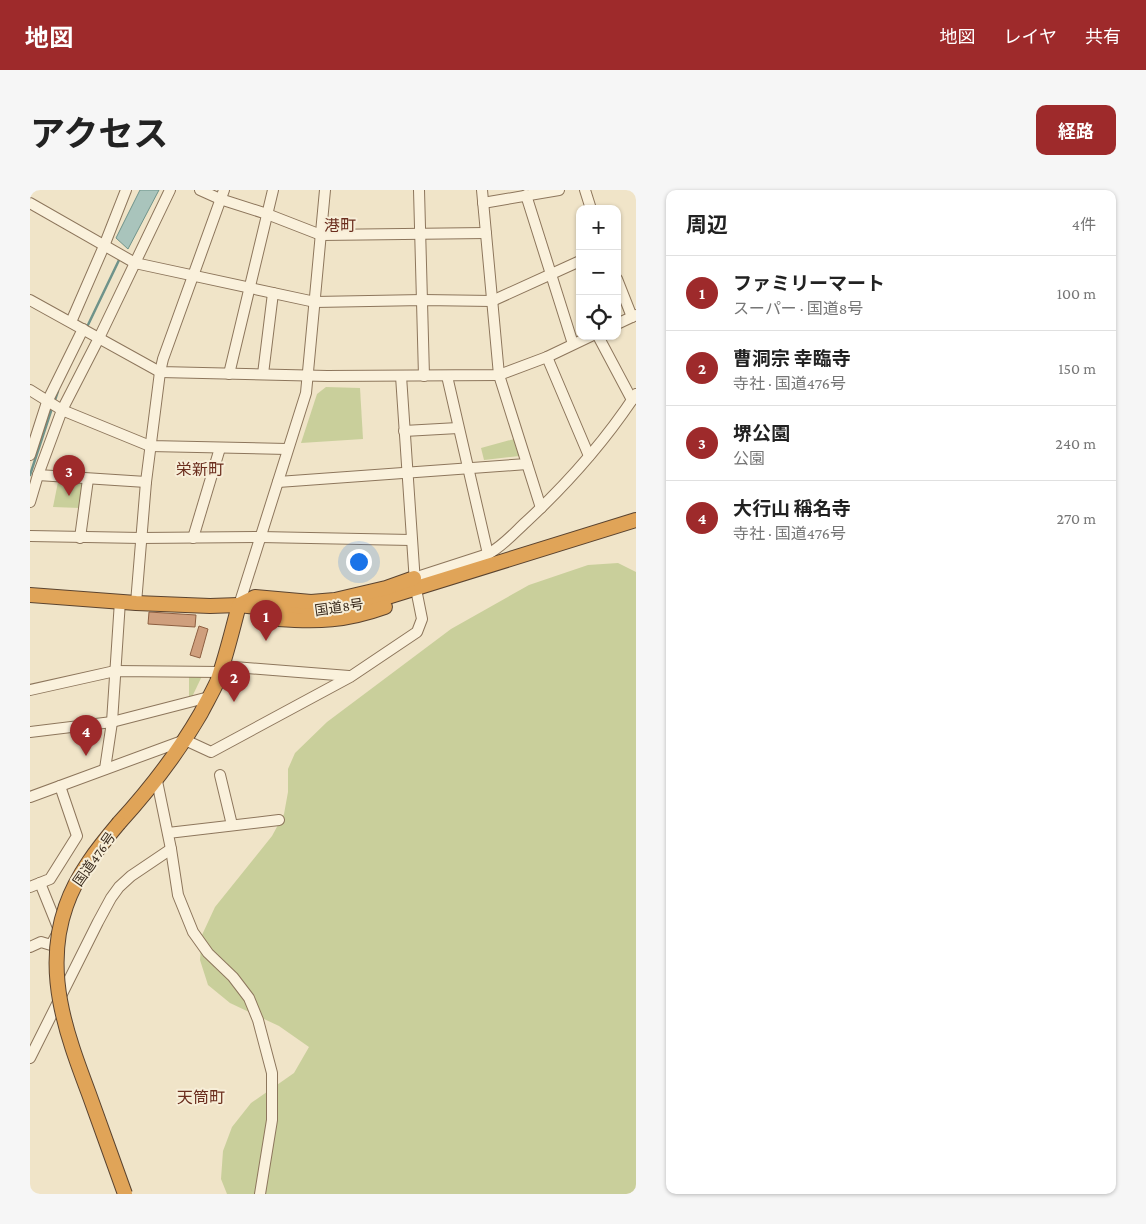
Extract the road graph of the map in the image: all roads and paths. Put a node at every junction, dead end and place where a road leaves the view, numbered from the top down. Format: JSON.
{"nodes":[{"id":1,"x":126,"y":190,"type":"edge"},
{"id":2,"x":170,"y":190,"type":"edge"},
{"id":3,"x":200,"y":190,"type":"edge"},
{"id":4,"x":273,"y":190,"type":"edge"},
{"id":5,"x":325,"y":190,"type":"edge"},
{"id":6,"x":419,"y":190,"type":"edge"},
{"id":7,"x":482,"y":190,"type":"edge"},
{"id":8,"x":558,"y":190,"type":"edge"},
{"id":9,"x":585,"y":190,"type":"edge"},
{"id":10,"x":222,"y":195,"type":"edge"},
{"id":11,"x":526,"y":195,"type":"junction"},
{"id":12,"x":30,"y":203,"type":"edge"},
{"id":13,"x":483,"y":203,"type":"junction"},
{"id":14,"x":591,"y":205,"type":"edge"},
{"id":15,"x":267,"y":214,"type":"junction"},
{"id":16,"x":486,"y":233,"type":"junction"},
{"id":17,"x":420,"y":234,"type":"junction"},
{"id":18,"x":321,"y":235,"type":"junction"},
{"id":19,"x":104,"y":246,"type":"junction"},
{"id":20,"x":135,"y":263,"type":"junction"},
{"id":21,"x":576,"y":263,"type":"edge"},
{"id":22,"x":550,"y":274,"type":"junction"},
{"id":23,"x":192,"y":276,"type":"junction"},
{"id":24,"x":249,"y":287,"type":"junction"},
{"id":25,"x":621,"y":288,"type":"edge"},
{"id":26,"x":273,"y":293,"type":"junction"},
{"id":27,"x":30,"y":300,"type":"edge"},
{"id":28,"x":423,"y":300,"type":"junction"},
{"id":29,"x":492,"y":301,"type":"junction"},
{"id":30,"x":315,"y":302,"type":"junction"},
{"id":31,"x":634,"y":316,"type":"edge"},
{"id":32,"x":71,"y":322,"type":"junction"},
{"id":33,"x":621,"y":322,"type":"edge"},
{"id":34,"x":83,"y":329,"type":"junction"},
{"id":35,"x":99,"y":338,"type":"junction"},
{"id":36,"x":582,"y":340,"type":"edge"},
{"id":37,"x":600,"y":340,"type":"edge"},
{"id":38,"x":573,"y":344,"type":"junction"},
{"id":39,"x":547,"y":357,"type":"junction"},
{"id":40,"x":160,"y":372,"type":"junction"},
{"id":41,"x":228,"y":374,"type":"junction"},
{"id":42,"x":263,"y":374,"type":"junction"},
{"id":43,"x":499,"y":375,"type":"junction"},
{"id":44,"x":308,"y":376,"type":"junction"},
{"id":45,"x":401,"y":376,"type":"junction"},
{"id":46,"x":424,"y":376,"type":"junction"},
{"id":47,"x":447,"y":376,"type":"junction"},
{"id":48,"x":30,"y":390,"type":"edge"},
{"id":49,"x":635,"y":397,"type":"edge"},
{"id":50,"x":47,"y":402,"type":"junction"},
{"id":51,"x":62,"y":410,"type":"junction"},
{"id":52,"x":458,"y":428,"type":"junction"},
{"id":53,"x":404,"y":430,"type":"junction"},
{"id":54,"x":150,"y":446,"type":"junction"},
{"id":55,"x":220,"y":448,"type":"junction"},
{"id":56,"x":287,"y":449,"type":"junction"},
{"id":57,"x":30,"y":455,"type":"edge"},
{"id":58,"x":589,"y":456,"type":"junction"},
{"id":59,"x":527,"y":464,"type":"junction"},
{"id":60,"x":469,"y":468,"type":"junction"},
{"id":61,"x":407,"y":473,"type":"junction"},
{"id":62,"x":38,"y":475,"type":"junction"},
{"id":63,"x":88,"y":479,"type":"junction"},
{"id":64,"x":146,"y":482,"type":"junction"},
{"id":65,"x":278,"y":482,"type":"junction"},
{"id":66,"x":30,"y":502,"type":"edge"},
{"id":67,"x":541,"y":508,"type":"junction"},
{"id":68,"x":636,"y":520,"type":"edge"},
{"id":69,"x":30,"y":536,"type":"edge"},
{"id":70,"x":260,"y":537,"type":"junction"},
{"id":71,"x":80,"y":538,"type":"junction"},
{"id":72,"x":141,"y":538,"type":"junction"},
{"id":73,"x":193,"y":538,"type":"junction"},
{"id":74,"x":411,"y":540,"type":"junction"},
{"id":75,"x":490,"y":559,"type":"junction"},
{"id":76,"x":416,"y":588,"type":"junction"},
{"id":77,"x":30,"y":595,"type":"edge"},
{"id":78,"x":120,"y":602,"type":"junction"},
{"id":79,"x":136,"y":603,"type":"junction"},
{"id":80,"x":239,"y":605,"type":"junction"},
{"id":81,"x":221,"y":669,"type":"junction"},
{"id":82,"x":115,"y":671,"type":"junction"},
{"id":83,"x":350,"y":676,"type":"junction"},
{"id":84,"x":30,"y":690,"type":"edge"},
{"id":85,"x":209,"y":697,"type":"junction"},
{"id":86,"x":112,"y":722,"type":"junction"},
{"id":87,"x":30,"y":732,"type":"edge"},
{"id":88,"x":186,"y":740,"type":"junction"},
{"id":89,"x":105,"y":768,"type":"junction"},
{"id":90,"x":220,"y":775,"type":"dead end"},
{"id":91,"x":156,"y":781,"type":"junction"},
{"id":92,"x":60,"y":786,"type":"junction"},
{"id":93,"x":30,"y":797,"type":"edge"},
{"id":94,"x":279,"y":820,"type":"dead end"},
{"id":95,"x":232,"y":825,"type":"junction"},
{"id":96,"x":168,"y":833,"type":"junction"},
{"id":97,"x":171,"y":849,"type":"junction"},
{"id":98,"x":40,"y":883,"type":"junction"},
{"id":99,"x":30,"y":887,"type":"edge"},
{"id":100,"x":30,"y":947,"type":"edge"},
{"id":101,"x":30,"y":1058,"type":"edge"},
{"id":102,"x":125,"y":1194,"type":"edge"},
{"id":103,"x":260,"y":1194,"type":"edge"}],
"edges":[{"from":1,"to":19,"type":"street"},
{"from":2,"to":20,"type":"street"},
{"from":3,"to":10,"type":"street"},
{"from":4,"to":15,"type":"street"},
{"from":5,"to":18,"type":"street"},
{"from":6,"to":17,"type":"street"},
{"from":7,"to":13,"type":"street"},
{"from":8,"to":11,"type":"street"},
{"from":9,"to":14,"type":"street"},
{"from":10,"to":15,"type":"street"},
{"from":10,"to":23,"type":"street"},
{"from":11,"to":13,"type":"street"},
{"from":11,"to":22,"type":"street"},
{"from":12,"to":19,"type":"street"},
{"from":13,"to":16,"type":"street"},
{"from":15,"to":18,"type":"street"},
{"from":15,"to":24,"type":"street"},
{"from":16,"to":17,"type":"street"},
{"from":16,"to":29,"type":"street"},
{"from":17,"to":18,"type":"street"},
{"from":17,"to":28,"type":"street"},
{"from":18,"to":30,"type":"street"},
{"from":19,"to":20,"type":"street"},
{"from":19,"to":32,"type":"street"},
{"from":20,"to":23,"type":"street"},
{"from":20,"to":35,"type":"street"},
{"from":21,"to":22,"type":"street"},
{"from":22,"to":29,"type":"street"},
{"from":22,"to":38,"type":"street"},
{"from":23,"to":24,"type":"street"},
{"from":23,"to":40,"type":"street"},
{"from":24,"to":26,"type":"street"},
{"from":24,"to":41,"type":"street"},
{"from":25,"to":31,"type":"street"},
{"from":26,"to":30,"type":"street"},
{"from":26,"to":42,"type":"street"},
{"from":27,"to":32,"type":"street"},
{"from":28,"to":29,"type":"street"},
{"from":28,"to":30,"type":"street"},
{"from":28,"to":46,"type":"street"},
{"from":29,"to":43,"type":"street"},
{"from":30,"to":44,"type":"street"},
{"from":31,"to":33,"type":"street"},
{"from":32,"to":34,"type":"street"},
{"from":34,"to":35,"type":"street"},
{"from":34,"to":50,"type":"street"},
{"from":35,"to":40,"type":"street"},
{"from":35,"to":51,"type":"street"},
{"from":36,"to":38,"type":"street"},
{"from":37,"to":49,"type":"street"},
{"from":38,"to":39,"type":"street"},
{"from":39,"to":43,"type":"street"},
{"from":39,"to":58,"type":"street"},
{"from":40,"to":41,"type":"street"},
{"from":40,"to":54,"type":"street"},
{"from":41,"to":42,"type":"street"},
{"from":42,"to":44,"type":"street"},
{"from":43,"to":47,"type":"street"},
{"from":43,"to":59,"type":"street"},
{"from":44,"to":45,"type":"street"},
{"from":44,"to":56,"type":"street"},
{"from":45,"to":46,"type":"street"},
{"from":45,"to":53,"type":"street"},
{"from":46,"to":47,"type":"street"},
{"from":47,"to":52,"type":"street"},
{"from":48,"to":50,"type":"street"},
{"from":49,"to":58,"type":"street"},
{"from":50,"to":51,"type":"street"},
{"from":50,"to":57,"type":"street"},
{"from":51,"to":54,"type":"street"},
{"from":51,"to":62,"type":"street"},
{"from":52,"to":53,"type":"street"},
{"from":52,"to":60,"type":"street"},
{"from":53,"to":61,"type":"street"},
{"from":54,"to":55,"type":"street"},
{"from":54,"to":64,"type":"street"},
{"from":55,"to":56,"type":"street"},
{"from":55,"to":73,"type":"street"},
{"from":56,"to":65,"type":"street"},
{"from":58,"to":67,"type":"street"},
{"from":59,"to":60,"type":"street"},
{"from":59,"to":67,"type":"street"},
{"from":60,"to":61,"type":"street"},
{"from":60,"to":75,"type":"street"},
{"from":61,"to":65,"type":"street"},
{"from":61,"to":74,"type":"street"},
{"from":62,"to":63,"type":"street"},
{"from":62,"to":66,"type":"street"},
{"from":63,"to":64,"type":"street"},
{"from":63,"to":71,"type":"street"},
{"from":64,"to":72,"type":"street"},
{"from":65,"to":70,"type":"street"},
{"from":67,"to":75,"type":"street"},
{"from":68,"to":75,"type":"highway","name":"国道8号"},
{"from":69,"to":71,"type":"street"},
{"from":70,"to":73,"type":"street"},
{"from":70,"to":74,"type":"street"},
{"from":70,"to":80,"type":"street"},
{"from":71,"to":72,"type":"street"},
{"from":72,"to":73,"type":"street"},
{"from":72,"to":79,"type":"street"},
{"from":74,"to":76,"type":"street"},
{"from":75,"to":76,"type":"street"},
{"from":75,"to":80,"type":"highway","name":"国道8号"},
{"from":76,"to":80,"type":"highway"},
{"from":76,"to":80,"type":"highway"},
{"from":76,"to":83,"type":"street"},
{"from":77,"to":78,"type":"highway","name":"国道8号"},
{"from":78,"to":79,"type":"highway","name":"国道8号"},
{"from":78,"to":82,"type":"street"},
{"from":79,"to":80,"type":"highway","name":"国道8号"},
{"from":80,"to":81,"type":"highway","name":"国道476号"},
{"from":81,"to":82,"type":"street"},
{"from":81,"to":83,"type":"street"},
{"from":81,"to":85,"type":"highway","name":"国道476号"},
{"from":82,"to":84,"type":"street"},
{"from":82,"to":86,"type":"street"},
{"from":83,"to":88,"type":"street"},
{"from":85,"to":86,"type":"street"},
{"from":85,"to":88,"type":"highway","name":"国道476号"},
{"from":86,"to":87,"type":"street"},
{"from":86,"to":89,"type":"street"},
{"from":88,"to":89,"type":"street"},
{"from":88,"to":91,"type":"highway","name":"国道476号"},
{"from":89,"to":92,"type":"street"},
{"from":90,"to":95,"type":"street"},
{"from":91,"to":96,"type":"street"},
{"from":91,"to":102,"type":"highway","name":"国道476号","bridge":true},
{"from":92,"to":93,"type":"street"},
{"from":92,"to":98,"type":"street"},
{"from":94,"to":95,"type":"street"},
{"from":95,"to":96,"type":"street"},
{"from":96,"to":97,"type":"street"},
{"from":97,"to":101,"type":"street"},
{"from":97,"to":103,"type":"street"},
{"from":98,"to":99,"type":"street"},
{"from":98,"to":100,"type":"street"}]}
